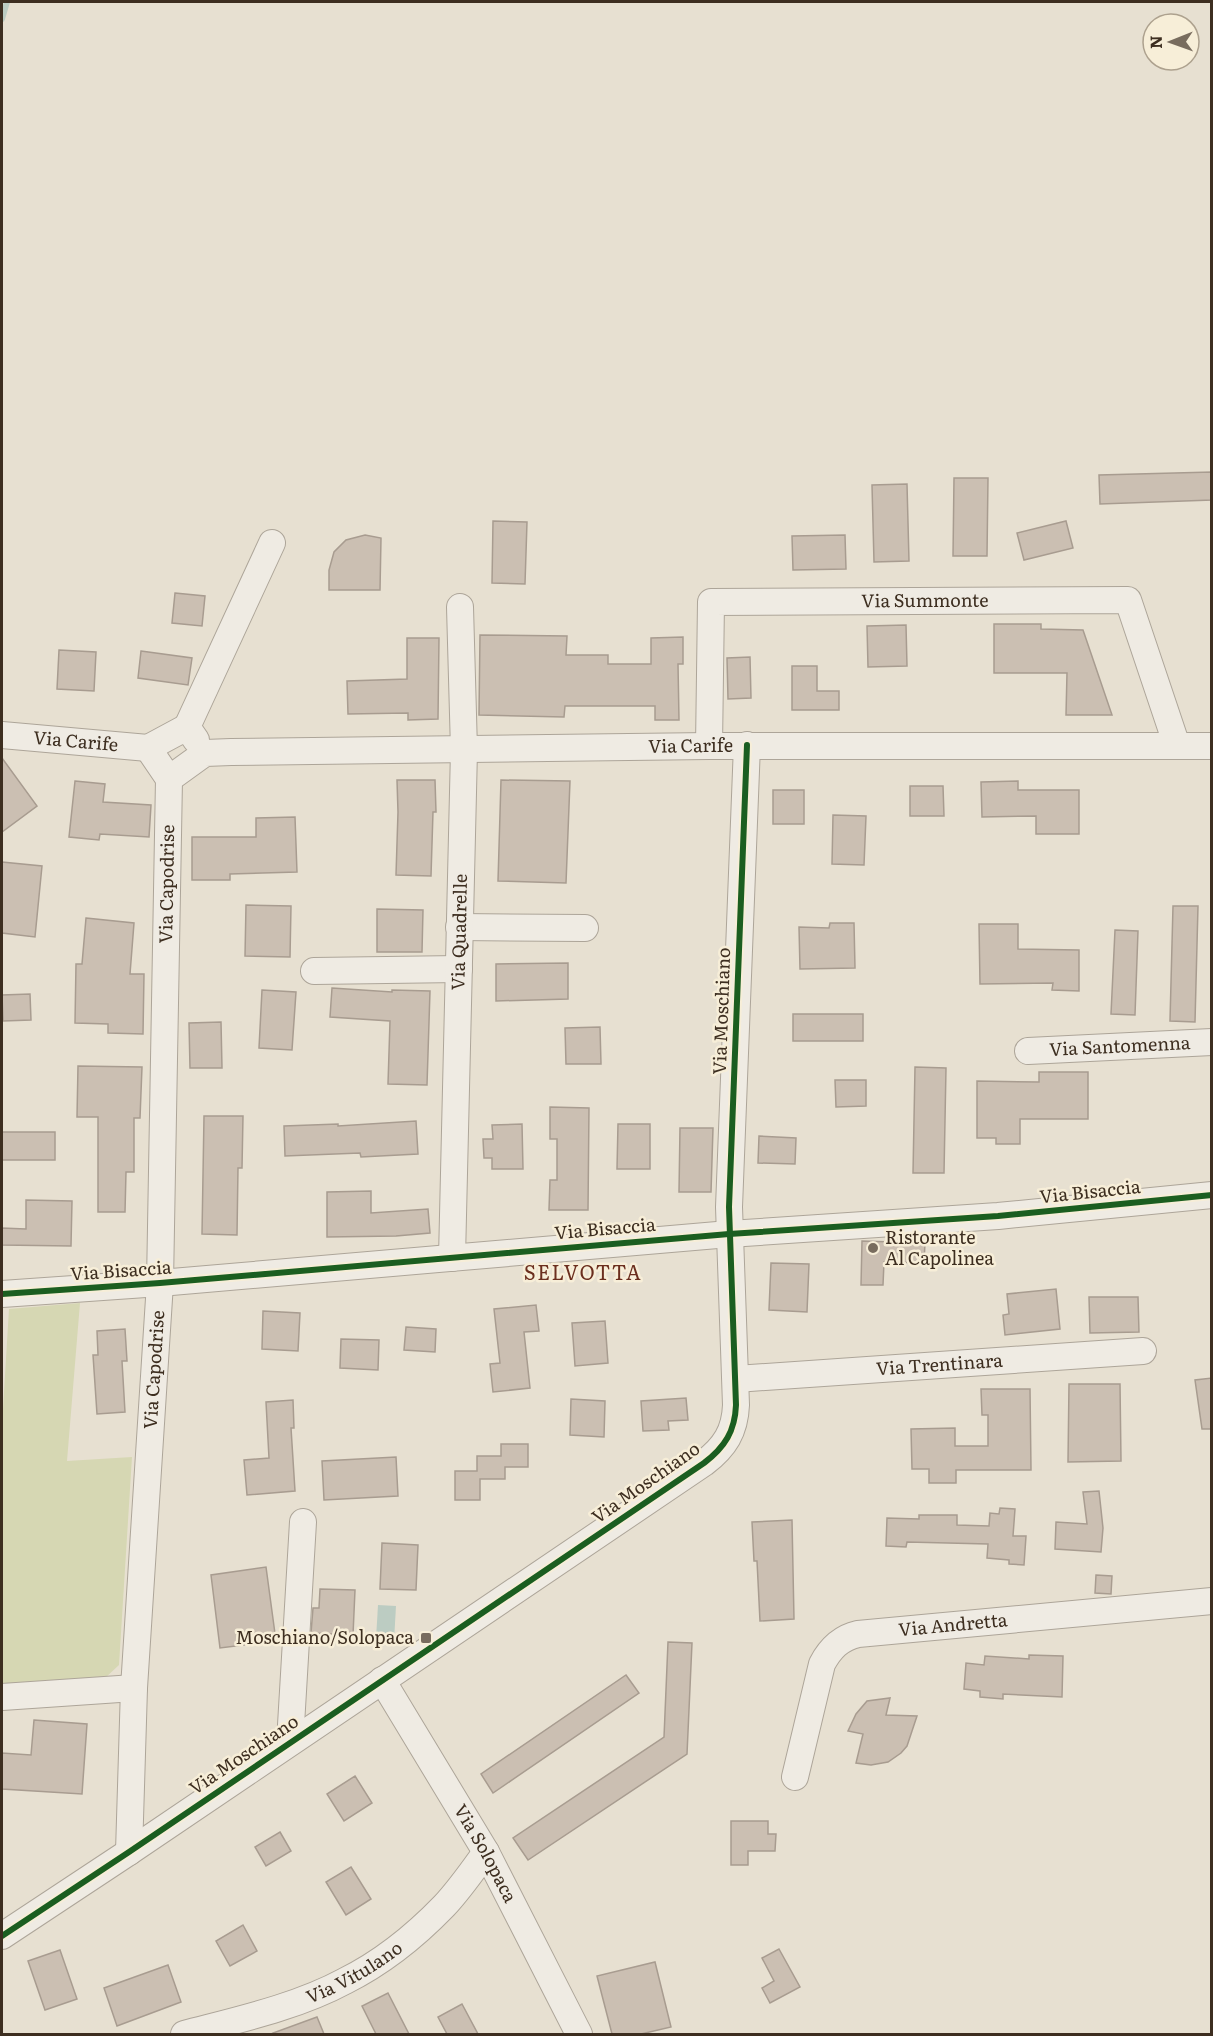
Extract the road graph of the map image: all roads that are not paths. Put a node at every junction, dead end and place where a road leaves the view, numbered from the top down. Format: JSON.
{"nodes":[{"id":1,"x":272,"y":543,"type":"dead end"},
{"id":2,"x":460,"y":607,"type":"dead end"},
{"id":3,"x":187,"y":727,"type":"junction"},
{"id":4,"x":2,"y":735,"type":"edge"},
{"id":5,"x":709,"y":746,"type":"junction"},
{"id":6,"x":747,"y":746,"type":"junction"},
{"id":7,"x":1177,"y":746,"type":"junction"},
{"id":8,"x":1212,"y":746,"type":"edge"},
{"id":9,"x":148,"y":748,"type":"junction"},
{"id":10,"x":464,"y":750,"type":"junction"},
{"id":11,"x":205,"y":753,"type":"junction"},
{"id":12,"x":169,"y":779,"type":"junction"},
{"id":13,"x":459,"y":927,"type":"junction"},
{"id":14,"x":585,"y":928,"type":"dead end"},
{"id":15,"x":459,"y":969,"type":"junction"},
{"id":16,"x":314,"y":971,"type":"dead end"},
{"id":17,"x":1212,"y":1042,"type":"edge"},
{"id":18,"x":1028,"y":1051,"type":"dead end"},
{"id":19,"x":1212,"y":1195,"type":"edge"},
{"id":20,"x":729,"y":1234,"type":"junction"},
{"id":21,"x":452,"y":1258,"type":"junction"},
{"id":22,"x":160,"y":1283,"type":"junction"},
{"id":23,"x":2,"y":1294,"type":"edge"},
{"id":24,"x":1143,"y":1351,"type":"dead end"},
{"id":25,"x":736,"y":1379,"type":"junction"},
{"id":26,"x":303,"y":1522,"type":"dead end"},
{"id":27,"x":1212,"y":1601,"type":"edge"},
{"id":28,"x":382,"y":1680,"type":"junction"},
{"id":29,"x":134,"y":1688,"type":"junction"},
{"id":30,"x":2,"y":1697,"type":"edge"},
{"id":31,"x":290,"y":1742,"type":"junction"},
{"id":32,"x":795,"y":1777,"type":"dead end"},
{"id":33,"x":129,"y":1852,"type":"junction"},
{"id":34,"x":486,"y":1852,"type":"junction"},
{"id":35,"x":2,"y":1936,"type":"edge"},
{"id":36,"x":184,"y":2034,"type":"edge"},
{"id":37,"x":579,"y":2034,"type":"edge"}],
"edges":[{"from":1,"to":3,"type":"street"},
{"from":2,"to":10,"type":"street","name":"Via Quadrelle"},
{"from":3,"to":9,"type":"street"},
{"from":3,"to":11,"type":"street"},
{"from":4,"to":9,"type":"street","name":"Via Carife"},
{"from":5,"to":6,"type":"street","name":"Via Carife"},
{"from":5,"to":7,"type":"street","name":"Via Summonte"},
{"from":5,"to":10,"type":"street","name":"Via Carife"},
{"from":6,"to":7,"type":"street","name":"Via Carife"},
{"from":6,"to":20,"type":"street","name":"Via Moschiano"},
{"from":7,"to":8,"type":"street","name":"Via Carife"},
{"from":9,"to":12,"type":"street"},
{"from":10,"to":11,"type":"street","name":"Via Carife"},
{"from":10,"to":13,"type":"street","name":"Via Quadrelle"},
{"from":11,"to":12,"type":"street"},
{"from":12,"to":22,"type":"street","name":"Via Capodrise"},
{"from":13,"to":14,"type":"street"},
{"from":13,"to":15,"type":"street","name":"Via Quadrelle"},
{"from":15,"to":16,"type":"street"},
{"from":15,"to":21,"type":"street","name":"Via Quadrelle"},
{"from":17,"to":18,"type":"street","name":"Via Santomenna"},
{"from":19,"to":20,"type":"street","name":"Via Bisaccia"},
{"from":20,"to":21,"type":"street","name":"Via Bisaccia"},
{"from":20,"to":25,"type":"street","name":"Via Moschiano"},
{"from":21,"to":22,"type":"street","name":"Via Bisaccia"},
{"from":22,"to":23,"type":"street","name":"Via Bisaccia"},
{"from":22,"to":29,"type":"street","name":"Via Capodrise"},
{"from":24,"to":25,"type":"street","name":"Via Trentinara"},
{"from":25,"to":28,"type":"street","name":"Via Moschiano"},
{"from":26,"to":31,"type":"street"},
{"from":27,"to":32,"type":"street","name":"Via Andretta"},
{"from":28,"to":31,"type":"street","name":"Via Moschiano"},
{"from":28,"to":34,"type":"street","name":"Via Solopaca"},
{"from":29,"to":30,"type":"street"},
{"from":29,"to":33,"type":"street","name":"Via Capodrise"},
{"from":31,"to":33,"type":"street","name":"Via Moschiano"},
{"from":33,"to":35,"type":"street","name":"Via Moschiano"},
{"from":34,"to":36,"type":"street","name":"Via Vitulano"},
{"from":34,"to":37,"type":"street","name":"Via Solopaca"}]}
